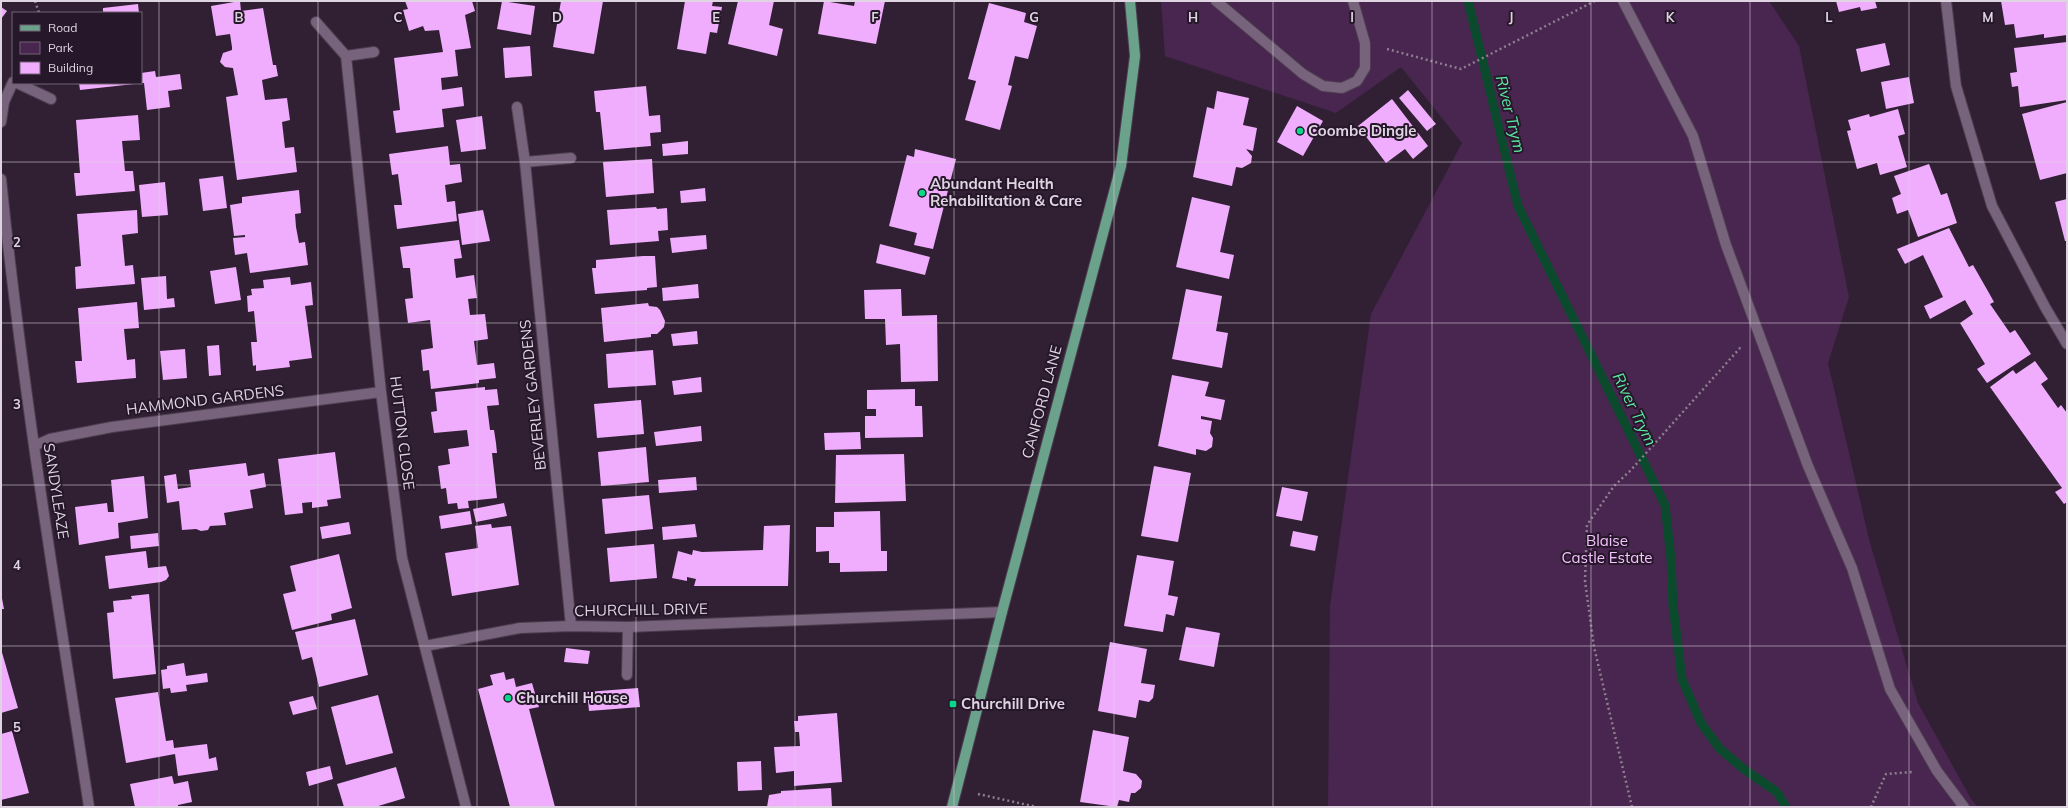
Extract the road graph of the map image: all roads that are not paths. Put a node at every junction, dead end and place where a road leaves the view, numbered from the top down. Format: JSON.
{"nodes":[{"id":1,"x":1130,"y":1,"type":"edge"},
{"id":2,"x":1216,"y":1,"type":"edge"},
{"id":3,"x":1353,"y":1,"type":"edge"},
{"id":4,"x":1623,"y":1,"type":"edge"},
{"id":5,"x":1946,"y":1,"type":"edge"},
{"id":6,"x":316,"y":22,"type":"dead end"},
{"id":7,"x":374,"y":52,"type":"dead end"},
{"id":8,"x":346,"y":56,"type":"junction"},
{"id":9,"x":12,"y":84,"type":"edge"},
{"id":10,"x":19,"y":84,"type":"edge"},
{"id":11,"x":51,"y":99,"type":"dead end"},
{"id":12,"x":517,"y":107,"type":"dead end"},
{"id":13,"x":1,"y":122,"type":"edge"},
{"id":14,"x":571,"y":158,"type":"dead end"},
{"id":15,"x":525,"y":162,"type":"junction"},
{"id":16,"x":1,"y":179,"type":"edge"},
{"id":17,"x":2067,"y":344,"type":"edge"},
{"id":18,"x":381,"y":392,"type":"junction"},
{"id":19,"x":34,"y":446,"type":"junction"},
{"id":20,"x":1002,"y":612,"type":"junction"},
{"id":21,"x":571,"y":626,"type":"junction"},
{"id":22,"x":628,"y":627,"type":"junction"},
{"id":23,"x":425,"y":646,"type":"junction"},
{"id":24,"x":627,"y":675,"type":"dead end"},
{"id":25,"x":89,"y":807,"type":"edge"},
{"id":26,"x":466,"y":807,"type":"edge"},
{"id":27,"x":952,"y":807,"type":"edge"},
{"id":28,"x":1964,"y":807,"type":"edge"}],
"edges":[{"from":1,"to":20,"type":"main road","name":"CANFORD LANE"},
{"from":2,"to":3,"type":"street"},
{"from":4,"to":28,"type":"street"},
{"from":5,"to":17,"type":"street"},
{"from":6,"to":8,"type":"street"},
{"from":7,"to":8,"type":"street"},
{"from":8,"to":18,"type":"street","name":"HUTTON CLOSE"},
{"from":9,"to":13,"type":"street"},
{"from":10,"to":11,"type":"street"},
{"from":12,"to":15,"type":"street","name":"BEVERLEY GARDENS"},
{"from":14,"to":15,"type":"street"},
{"from":15,"to":21,"type":"street","name":"BEVERLEY GARDENS"},
{"from":16,"to":19,"type":"street","name":"SANDYLEAZE"},
{"from":18,"to":19,"type":"street","name":"HAMMOND GARDENS"},
{"from":18,"to":23,"type":"street","name":"HUTTON CLOSE"},
{"from":19,"to":25,"type":"street","name":"SANDYLEAZE"},
{"from":20,"to":22,"type":"street","name":"CHURCHILL DRIVE"},
{"from":20,"to":27,"type":"main road","name":"CANFORD LANE"},
{"from":21,"to":22,"type":"street","name":"CHURCHILL DRIVE"},
{"from":21,"to":23,"type":"street","name":"CHURCHILL DRIVE"},
{"from":22,"to":24,"type":"street"},
{"from":23,"to":26,"type":"street","name":"HUTTON CLOSE"}]}
